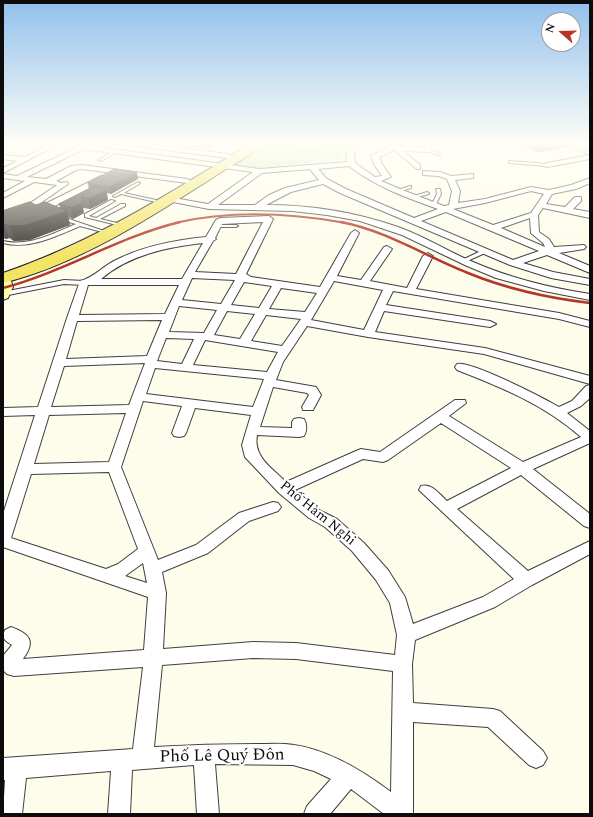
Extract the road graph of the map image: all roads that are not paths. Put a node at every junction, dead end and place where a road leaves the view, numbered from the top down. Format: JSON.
{"nodes":[{"id":1,"x":29,"y":182,"type":"edge"},
{"id":2,"x":55,"y":182,"type":"edge"},
{"id":3,"x":94,"y":182,"type":"edge"},
{"id":4,"x":185,"y":182,"type":"edge"},
{"id":5,"x":193,"y":182,"type":"edge"},
{"id":6,"x":245,"y":182,"type":"edge"},
{"id":7,"x":313,"y":182,"type":"edge"},
{"id":8,"x":328,"y":182,"type":"edge"},
{"id":9,"x":378,"y":182,"type":"edge"},
{"id":10,"x":452,"y":182,"type":"edge"},
{"id":11,"x":585,"y":182,"type":"edge"},
{"id":12,"x":138,"y":183,"type":"dead end"},
{"id":13,"x":64,"y":184,"type":"junction"},
{"id":14,"x":85,"y":187,"type":"junction"},
{"id":15,"x":410,"y":188,"type":"dead end"},
{"id":16,"x":438,"y":190,"type":"dead end"},
{"id":17,"x":397,"y":191,"type":"junction"},
{"id":18,"x":549,"y":192,"type":"junction"},
{"id":19,"x":121,"y":193,"type":"junction"},
{"id":20,"x":427,"y":193,"type":"dead end"},
{"id":21,"x":3,"y":196,"type":"edge"},
{"id":22,"x":115,"y":196,"type":"dead end"},
{"id":23,"x":413,"y":197,"type":"junction"},
{"id":24,"x":578,"y":199,"type":"dead end"},
{"id":25,"x":168,"y":200,"type":"junction"},
{"id":26,"x":113,"y":201,"type":"dead end"},
{"id":27,"x":154,"y":201,"type":"junction"},
{"id":28,"x":540,"y":206,"type":"junction"},
{"id":29,"x":209,"y":207,"type":"junction"},
{"id":30,"x":257,"y":207,"type":"junction"},
{"id":31,"x":443,"y":207,"type":"junction"},
{"id":32,"x":567,"y":210,"type":"junction"},
{"id":33,"x":534,"y":215,"type":"junction"},
{"id":34,"x":590,"y":215,"type":"edge"},
{"id":35,"x":55,"y":216,"type":"edge"},
{"id":36,"x":125,"y":216,"type":"junction"},
{"id":37,"x":410,"y":220,"type":"junction"},
{"id":38,"x":80,"y":224,"type":"junction"},
{"id":39,"x":100,"y":225,"type":"junction"},
{"id":40,"x":218,"y":226,"type":"junction"},
{"id":41,"x":236,"y":226,"type":"dead end"},
{"id":42,"x":493,"y":228,"type":"junction"},
{"id":43,"x":355,"y":233,"type":"dead end"},
{"id":44,"x":211,"y":239,"type":"junction"},
{"id":45,"x":3,"y":242,"type":"edge"},
{"id":46,"x":581,"y":247,"type":"dead end"},
{"id":47,"x":387,"y":250,"type":"dead end"},
{"id":48,"x":548,"y":250,"type":"junction"},
{"id":49,"x":483,"y":252,"type":"junction"},
{"id":50,"x":428,"y":256,"type":"dead end"},
{"id":51,"x":463,"y":261,"type":"junction"},
{"id":52,"x":513,"y":263,"type":"junction"},
{"id":53,"x":590,"y":270,"type":"edge"},
{"id":54,"x":3,"y":276,"type":"edge"},
{"id":55,"x":242,"y":277,"type":"junction"},
{"id":56,"x":187,"y":278,"type":"junction"},
{"id":57,"x":331,"y":278,"type":"junction"},
{"id":58,"x":88,"y":282,"type":"junction"},
{"id":59,"x":590,"y":282,"type":"edge"},
{"id":60,"x":364,"y":283,"type":"junction"},
{"id":61,"x":278,"y":284,"type":"junction"},
{"id":62,"x":389,"y":288,"type":"junction"},
{"id":63,"x":324,"y":291,"type":"junction"},
{"id":64,"x":410,"y":291,"type":"junction"},
{"id":65,"x":3,"y":294,"type":"edge"},
{"id":66,"x":590,"y":297,"type":"edge"},
{"id":67,"x":176,"y":303,"type":"junction"},
{"id":68,"x":590,"y":305,"type":"edge"},
{"id":69,"x":224,"y":307,"type":"junction"},
{"id":70,"x":550,"y":307,"type":"junction"},
{"id":71,"x":382,"y":308,"type":"junction"},
{"id":72,"x":262,"y":311,"type":"junction"},
{"id":73,"x":169,"y":317,"type":"junction"},
{"id":74,"x":72,"y":318,"type":"junction"},
{"id":75,"x":306,"y":319,"type":"junction"},
{"id":76,"x":490,"y":324,"type":"dead end"},
{"id":77,"x":590,"y":324,"type":"edge"},
{"id":78,"x":368,"y":334,"type":"junction"},
{"id":79,"x":162,"y":336,"type":"junction"},
{"id":80,"x":204,"y":337,"type":"junction"},
{"id":81,"x":244,"y":343,"type":"junction"},
{"id":82,"x":284,"y":350,"type":"junction"},
{"id":83,"x":477,"y":350,"type":"junction"},
{"id":84,"x":151,"y":362,"type":"junction"},
{"id":85,"x":58,"y":363,"type":"junction"},
{"id":86,"x":186,"y":367,"type":"junction"},
{"id":87,"x":270,"y":379,"type":"junction"},
{"id":88,"x":590,"y":380,"type":"edge"},
{"id":89,"x":590,"y":389,"type":"edge"},
{"id":90,"x":136,"y":403,"type":"junction"},
{"id":91,"x":190,"y":403,"type":"junction"},
{"id":92,"x":460,"y":403,"type":"dead end"},
{"id":93,"x":308,"y":407,"type":"dead end"},
{"id":94,"x":43,"y":410,"type":"junction"},
{"id":95,"x":3,"y":412,"type":"edge"},
{"id":96,"x":258,"y":412,"type":"junction"},
{"id":97,"x":558,"y":412,"type":"junction"},
{"id":98,"x":441,"y":417,"type":"junction"},
{"id":99,"x":299,"y":422,"type":"dead end"},
{"id":100,"x":252,"y":431,"type":"junction"},
{"id":101,"x":179,"y":433,"type":"dead end"},
{"id":102,"x":590,"y":438,"type":"edge"},
{"id":103,"x":114,"y":467,"type":"junction"},
{"id":104,"x":522,"y":468,"type":"junction"},
{"id":105,"x":26,"y":470,"type":"junction"},
{"id":106,"x":284,"y":490,"type":"junction"},
{"id":107,"x":426,"y":490,"type":"dead end"},
{"id":108,"x":273,"y":507,"type":"dead end"},
{"id":109,"x":446,"y":508,"type":"junction"},
{"id":110,"x":590,"y":522,"type":"edge"},
{"id":111,"x":3,"y":538,"type":"edge"},
{"id":112,"x":3,"y":541,"type":"edge"},
{"id":113,"x":590,"y":547,"type":"edge"},
{"id":114,"x":147,"y":551,"type":"junction"},
{"id":115,"x":153,"y":569,"type":"junction"},
{"id":116,"x":107,"y":576,"type":"junction"},
{"id":117,"x":526,"y":580,"type":"junction"},
{"id":118,"x":157,"y":593,"type":"junction"},
{"id":119,"x":11,"y":635,"type":"dead end"},
{"id":120,"x":406,"y":635,"type":"junction"},
{"id":121,"x":153,"y":658,"type":"junction"},
{"id":122,"x":403,"y":664,"type":"junction"},
{"id":123,"x":402,"y":712,"type":"junction"},
{"id":124,"x":204,"y":754,"type":"junction"},
{"id":125,"x":536,"y":758,"type":"dead end"},
{"id":126,"x":132,"y":760,"type":"junction"},
{"id":127,"x":10,"y":768,"type":"edge"},
{"id":128,"x":348,"y":776,"type":"junction"},
{"id":129,"x":11,"y":814,"type":"edge"},
{"id":130,"x":119,"y":814,"type":"edge"},
{"id":131,"x":208,"y":814,"type":"edge"},
{"id":132,"x":316,"y":814,"type":"edge"},
{"id":133,"x":402,"y":814,"type":"edge"}],
"edges":[{"from":1,"to":21,"type":"street"},
{"from":2,"to":13,"type":"street"},
{"from":3,"to":14,"type":"street"},
{"from":4,"to":27,"type":"main road"},
{"from":5,"to":25,"type":"main road"},
{"from":6,"to":29,"type":"street"},
{"from":7,"to":30,"type":"street"},
{"from":8,"to":37,"type":"street"},
{"from":9,"to":17,"type":"street"},
{"from":10,"to":31,"type":"street"},
{"from":11,"to":18,"type":"street"},
{"from":12,"to":19,"type":"lane"},
{"from":13,"to":14,"type":"street"},
{"from":13,"to":14,"type":"street"},
{"from":15,"to":17,"type":"lane"},
{"from":16,"to":31,"type":"lane"},
{"from":17,"to":23,"type":"street"},
{"from":18,"to":28,"type":"street"},
{"from":18,"to":31,"type":"street"},
{"from":19,"to":22,"type":"lane"},
{"from":19,"to":27,"type":"lane"},
{"from":20,"to":23,"type":"lane"},
{"from":23,"to":31,"type":"street"},
{"from":24,"to":32,"type":"street"},
{"from":25,"to":29,"type":"street"},
{"from":25,"to":36,"type":"main road"},
{"from":26,"to":39,"type":"lane"},
{"from":27,"to":36,"type":"main road"},
{"from":28,"to":32,"type":"street"},
{"from":28,"to":33,"type":"street"},
{"from":29,"to":30,"type":"street"},
{"from":30,"to":51,"type":"street"},
{"from":31,"to":37,"type":"street"},
{"from":31,"to":42,"type":"street"},
{"from":32,"to":34,"type":"street"},
{"from":33,"to":42,"type":"street"},
{"from":33,"to":48,"type":"street"},
{"from":35,"to":38,"type":"lane"},
{"from":36,"to":39,"type":"main road"},
{"from":36,"to":39,"type":"lane"},
{"from":36,"to":54,"type":"main road"},
{"from":37,"to":49,"type":"street"},
{"from":38,"to":39,"type":"lane"},
{"from":38,"to":45,"type":"lane"},
{"from":39,"to":54,"type":"main road"},
{"from":40,"to":41,"type":"lane"},
{"from":40,"to":44,"type":"street"},
{"from":40,"to":55,"type":"street"},
{"from":42,"to":48,"type":"street"},
{"from":43,"to":57,"type":"street","name":"Phố Hàm Nghi"},
{"from":44,"to":56,"type":"street"},
{"from":44,"to":58,"type":"street"},
{"from":46,"to":48,"type":"street"},
{"from":47,"to":60,"type":"street"},
{"from":48,"to":52,"type":"street"},
{"from":48,"to":53,"type":"street"},
{"from":49,"to":51,"type":"lane"},
{"from":49,"to":52,"type":"street"},
{"from":50,"to":64,"type":"street"},
{"from":51,"to":66,"type":"street"},
{"from":52,"to":59,"type":"street"},
{"from":54,"to":65,"type":"street"},
{"from":55,"to":56,"type":"street"},
{"from":55,"to":61,"type":"street"},
{"from":55,"to":69,"type":"street"},
{"from":56,"to":58,"type":"street"},
{"from":56,"to":67,"type":"street"},
{"from":57,"to":60,"type":"street"},
{"from":57,"to":63,"type":"street","name":"Phố Hàm Nghi"},
{"from":58,"to":65,"type":"lane"},
{"from":58,"to":74,"type":"street"},
{"from":60,"to":62,"type":"street"},
{"from":61,"to":63,"type":"street"},
{"from":61,"to":72,"type":"street"},
{"from":62,"to":64,"type":"street"},
{"from":62,"to":71,"type":"street"},
{"from":63,"to":75,"type":"street","name":"Phố Hàm Nghi"},
{"from":64,"to":70,"type":"street"},
{"from":67,"to":69,"type":"street"},
{"from":67,"to":73,"type":"street"},
{"from":68,"to":70,"type":"street"},
{"from":69,"to":72,"type":"street"},
{"from":69,"to":80,"type":"street"},
{"from":70,"to":77,"type":"street"},
{"from":71,"to":76,"type":"street"},
{"from":71,"to":78,"type":"street"},
{"from":72,"to":75,"type":"street"},
{"from":72,"to":81,"type":"street"},
{"from":73,"to":74,"type":"street"},
{"from":73,"to":79,"type":"street"},
{"from":74,"to":85,"type":"street"},
{"from":75,"to":78,"type":"street"},
{"from":75,"to":82,"type":"street","name":"Phố Hàm Nghi"},
{"from":78,"to":83,"type":"street"},
{"from":79,"to":80,"type":"street"},
{"from":79,"to":84,"type":"street"},
{"from":80,"to":81,"type":"street"},
{"from":80,"to":86,"type":"street"},
{"from":81,"to":82,"type":"street"},
{"from":82,"to":87,"type":"street","name":"Phố Hàm Nghi"},
{"from":83,"to":88,"type":"street"},
{"from":83,"to":97,"type":"street"},
{"from":84,"to":85,"type":"street"},
{"from":84,"to":86,"type":"street"},
{"from":84,"to":90,"type":"street"},
{"from":85,"to":94,"type":"street"},
{"from":86,"to":87,"type":"street"},
{"from":87,"to":93,"type":"street"},
{"from":87,"to":96,"type":"street","name":"Phố Hàm Nghi"},
{"from":89,"to":97,"type":"street"},
{"from":90,"to":91,"type":"street"},
{"from":90,"to":94,"type":"street"},
{"from":90,"to":103,"type":"street"},
{"from":91,"to":96,"type":"street"},
{"from":91,"to":101,"type":"street"},
{"from":92,"to":98,"type":"street"},
{"from":94,"to":95,"type":"street"},
{"from":94,"to":105,"type":"street"},
{"from":96,"to":100,"type":"street","name":"Phố Hàm Nghi"},
{"from":97,"to":102,"type":"street"},
{"from":98,"to":104,"type":"street"},
{"from":98,"to":106,"type":"street"},
{"from":99,"to":100,"type":"street"},
{"from":100,"to":106,"type":"street","name":"Phố Hàm Nghi"},
{"from":102,"to":104,"type":"street"},
{"from":103,"to":105,"type":"street"},
{"from":103,"to":114,"type":"street"},
{"from":104,"to":109,"type":"street"},
{"from":104,"to":110,"type":"street"},
{"from":105,"to":111,"type":"street"},
{"from":106,"to":120,"type":"street","name":"Phố Hàm Nghi"},
{"from":107,"to":109,"type":"street"},
{"from":108,"to":115,"type":"street"},
{"from":109,"to":117,"type":"street"},
{"from":112,"to":116,"type":"street"},
{"from":113,"to":117,"type":"street"},
{"from":114,"to":115,"type":"street"},
{"from":114,"to":116,"type":"street"},
{"from":115,"to":118,"type":"street"},
{"from":116,"to":118,"type":"street"},
{"from":117,"to":120,"type":"street"},
{"from":118,"to":121,"type":"street"},
{"from":119,"to":121,"type":"street"},
{"from":120,"to":122,"type":"street","name":"Phố Hàm Nghi"},
{"from":121,"to":122,"type":"street"},
{"from":121,"to":126,"type":"street"},
{"from":122,"to":123,"type":"street","name":"Phố Hàm Nghi"},
{"from":123,"to":125,"type":"street"},
{"from":123,"to":133,"type":"street","name":"Phố Hàm Nghi"},
{"from":124,"to":126,"type":"street","name":"Phố Lê Quý Đôn"},
{"from":124,"to":128,"type":"street","name":"Phố Lê Quý Đôn"},
{"from":124,"to":131,"type":"street"},
{"from":126,"to":127,"type":"street","name":"Phố Lê Quý Đôn"},
{"from":126,"to":130,"type":"street"},
{"from":127,"to":129,"type":"street"},
{"from":128,"to":132,"type":"street"},
{"from":128,"to":133,"type":"street","name":"Phố Lê Quý Đôn"}]}
